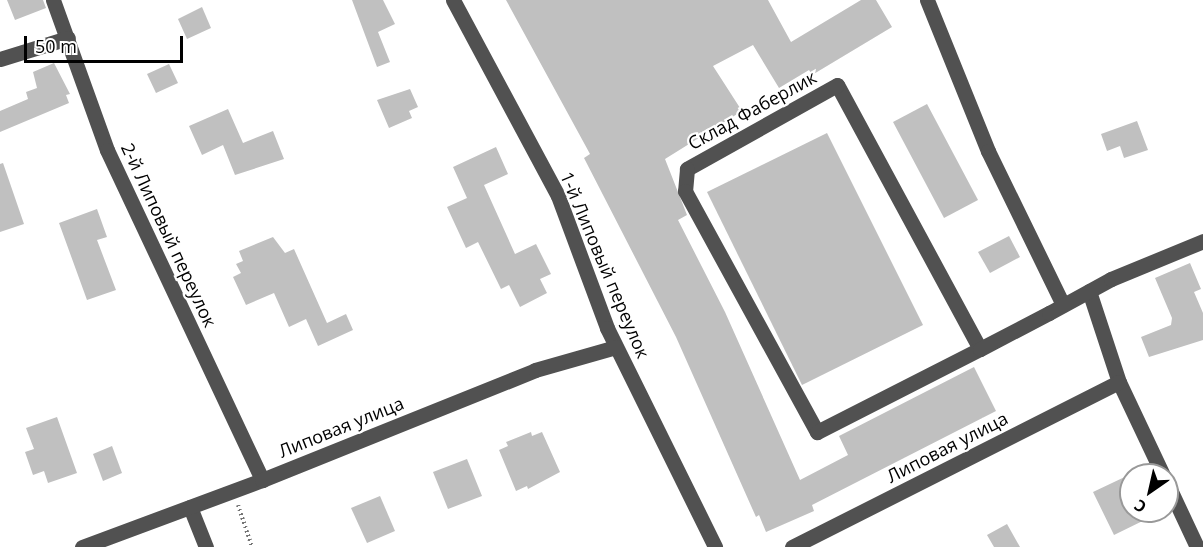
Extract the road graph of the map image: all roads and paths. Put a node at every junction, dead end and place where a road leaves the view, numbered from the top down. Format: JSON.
{"nodes":[{"id":1,"x":53,"y":0,"type":"edge"},
{"id":2,"x":453,"y":0,"type":"edge"},
{"id":3,"x":927,"y":0,"type":"edge"},
{"id":4,"x":68,"y":38,"type":"junction"},
{"id":5,"x":0,"y":59,"type":"edge"},
{"id":6,"x":1203,"y":241,"type":"edge"},
{"id":7,"x":1089,"y":291,"type":"junction"},
{"id":8,"x":1063,"y":305,"type":"junction"},
{"id":9,"x":616,"y":347,"type":"junction"},
{"id":10,"x":980,"y":349,"type":"junction"},
{"id":11,"x":1119,"y":382,"type":"junction"},
{"id":12,"x":1157,"y":463,"type":"edge"},
{"id":13,"x":262,"y":480,"type":"junction"},
{"id":14,"x":233,"y":491,"type":"junction"},
{"id":15,"x":190,"y":507,"type":"junction"},
{"id":16,"x":1179,"y":509,"type":"edge"},
{"id":17,"x":82,"y":547,"type":"edge"},
{"id":18,"x":206,"y":547,"type":"edge"},
{"id":19,"x":252,"y":547,"type":"edge"},
{"id":20,"x":715,"y":547,"type":"edge"},
{"id":21,"x":792,"y":547,"type":"edge"},
{"id":22,"x":1197,"y":547,"type":"edge"}],
"edges":[{"from":1,"to":4,"type":"street","name":"2-й Липовый переулок"},
{"from":2,"to":9,"type":"street","name":"1-й Липовый переулок"},
{"from":3,"to":8,"type":"street"},
{"from":4,"to":5,"type":"street"},
{"from":4,"to":13,"type":"street","name":"2-й Липовый переулок"},
{"from":6,"to":7,"type":"street"},
{"from":7,"to":8,"type":"street"},
{"from":7,"to":11,"type":"street"},
{"from":8,"to":10,"type":"street"},
{"from":9,"to":13,"type":"street","name":"Липовая улица"},
{"from":9,"to":20,"type":"street","name":"1-й Липовый переулок"},
{"from":10,"to":10,"type":"street","name":"Склад Фаберлик"},
{"from":11,"to":12,"type":"street"},
{"from":11,"to":21,"type":"street","name":"Липовая улица"},
{"from":13,"to":14,"type":"street","name":"Липовая улица"},
{"from":14,"to":15,"type":"street","name":"Липовая улица"},
{"from":14,"to":19,"type":"path"},
{"from":15,"to":17,"type":"street","name":"Липовая улица"},
{"from":15,"to":18,"type":"street"},
{"from":16,"to":22,"type":"street"}]}
